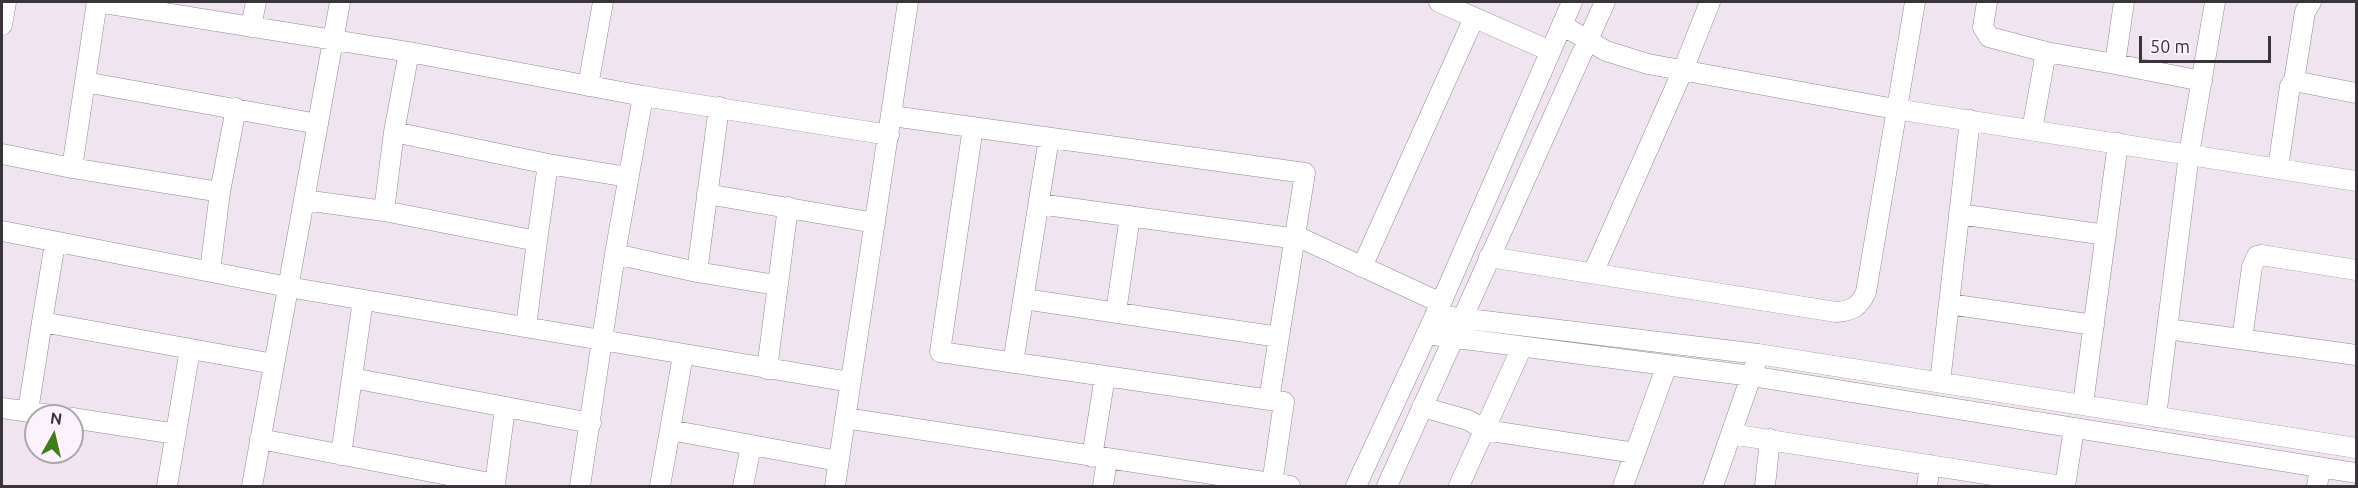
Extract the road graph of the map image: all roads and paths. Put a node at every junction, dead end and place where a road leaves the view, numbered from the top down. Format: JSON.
{"nodes":[{"id":1,"x":6,"y":2,"type":"edge"},
{"id":2,"x":97,"y":2,"type":"edge"},
{"id":3,"x":256,"y":2,"type":"edge"},
{"id":4,"x":340,"y":2,"type":"edge"},
{"id":5,"x":603,"y":2,"type":"edge"},
{"id":6,"x":908,"y":2,"type":"edge"},
{"id":7,"x":1439,"y":2,"type":"edge"},
{"id":8,"x":1572,"y":2,"type":"edge"},
{"id":9,"x":1605,"y":2,"type":"edge"},
{"id":10,"x":1710,"y":2,"type":"edge"},
{"id":11,"x":1915,"y":2,"type":"edge"},
{"id":12,"x":1987,"y":2,"type":"edge"},
{"id":13,"x":2124,"y":2,"type":"edge"},
{"id":14,"x":2215,"y":2,"type":"edge"},
{"id":15,"x":2311,"y":2,"type":"edge"},
{"id":16,"x":1474,"y":18,"type":"junction"},
{"id":17,"x":2,"y":25,"type":"edge"},
{"id":18,"x":1562,"y":25,"type":"junction"},
{"id":19,"x":251,"y":27,"type":"junction"},
{"id":20,"x":333,"y":40,"type":"junction"},
{"id":21,"x":1586,"y":41,"type":"junction"},
{"id":22,"x":1550,"y":51,"type":"junction"},
{"id":23,"x":409,"y":52,"type":"junction"},
{"id":24,"x":2046,"y":52,"type":"junction"},
{"id":25,"x":2115,"y":64,"type":"junction"},
{"id":26,"x":1683,"y":70,"type":"junction"},
{"id":27,"x":2202,"y":81,"type":"junction"},
{"id":28,"x":2294,"y":81,"type":"junction"},
{"id":29,"x":85,"y":82,"type":"junction"},
{"id":30,"x":588,"y":86,"type":"junction"},
{"id":31,"x":2356,"y":93,"type":"edge"},
{"id":32,"x":643,"y":96,"type":"junction"},
{"id":33,"x":720,"y":107,"type":"junction"},
{"id":34,"x":236,"y":108,"type":"junction"},
{"id":35,"x":1895,"y":108,"type":"junction"},
{"id":36,"x":1970,"y":120,"type":"junction"},
{"id":37,"x":318,"y":124,"type":"junction"},
{"id":38,"x":890,"y":125,"type":"junction"},
{"id":39,"x":973,"y":128,"type":"junction"},
{"id":40,"x":2032,"y":130,"type":"junction"},
{"id":41,"x":394,"y":132,"type":"junction"},
{"id":42,"x":1049,"y":138,"type":"junction"},
{"id":43,"x":2118,"y":143,"type":"junction"},
{"id":44,"x":2,"y":154,"type":"edge"},
{"id":45,"x":2189,"y":154,"type":"junction"},
{"id":46,"x":548,"y":164,"type":"junction"},
{"id":47,"x":72,"y":168,"type":"junction"},
{"id":48,"x":2278,"y":168,"type":"junction"},
{"id":49,"x":628,"y":177,"type":"junction"},
{"id":50,"x":2356,"y":181,"type":"edge"},
{"id":51,"x":220,"y":192,"type":"junction"},
{"id":52,"x":707,"y":194,"type":"junction"},
{"id":53,"x":304,"y":200,"type":"junction"},
{"id":54,"x":1039,"y":204,"type":"junction"},
{"id":55,"x":788,"y":207,"type":"junction"},
{"id":56,"x":384,"y":211,"type":"junction"},
{"id":57,"x":1959,"y":214,"type":"junction"},
{"id":58,"x":1130,"y":216,"type":"junction"},
{"id":59,"x":875,"y":223,"type":"junction"},
{"id":60,"x":2,"y":231,"type":"edge"},
{"id":61,"x":2106,"y":235,"type":"junction"},
{"id":62,"x":1295,"y":239,"type":"junction"},
{"id":63,"x":537,"y":241,"type":"junction"},
{"id":64,"x":55,"y":243,"type":"junction"},
{"id":65,"x":615,"y":255,"type":"junction"},
{"id":66,"x":1490,"y":257,"type":"junction"},
{"id":67,"x":1362,"y":267,"type":"junction"},
{"id":68,"x":2356,"y":270,"type":"edge"},
{"id":69,"x":210,"y":271,"type":"junction"},
{"id":70,"x":697,"y":272,"type":"junction"},
{"id":71,"x":1593,"y":273,"type":"junction"},
{"id":72,"x":776,"y":285,"type":"junction"},
{"id":73,"x":288,"y":287,"type":"junction"},
{"id":74,"x":1024,"y":299,"type":"junction"},
{"id":75,"x":363,"y":300,"type":"junction"},
{"id":76,"x":1950,"y":304,"type":"junction"},
{"id":77,"x":1438,"y":309,"type":"junction"},
{"id":78,"x":1116,"y":312,"type":"junction"},
{"id":79,"x":1461,"y":318,"type":"junction"},
{"id":80,"x":42,"y":322,"type":"junction"},
{"id":81,"x":2094,"y":325,"type":"junction"},
{"id":82,"x":526,"y":327,"type":"junction"},
{"id":83,"x":2167,"y":329,"type":"junction"},
{"id":84,"x":1426,"y":334,"type":"junction"},
{"id":85,"x":1278,"y":337,"type":"junction"},
{"id":86,"x":1453,"y":338,"type":"junction"},
{"id":87,"x":2242,"y":339,"type":"junction"},
{"id":88,"x":602,"y":341,"type":"junction"},
{"id":89,"x":1522,"y":347,"type":"junction"},
{"id":90,"x":190,"y":349,"type":"junction"},
{"id":91,"x":1758,"y":354,"type":"junction"},
{"id":92,"x":683,"y":355,"type":"junction"},
{"id":93,"x":2356,"y":355,"type":"edge"},
{"id":94,"x":1013,"y":363,"type":"junction"},
{"id":95,"x":274,"y":364,"type":"junction"},
{"id":96,"x":1667,"y":364,"type":"junction"},
{"id":97,"x":767,"y":369,"type":"junction"},
{"id":98,"x":1105,"y":376,"type":"junction"},
{"id":99,"x":1751,"y":376,"type":"junction"},
{"id":100,"x":352,"y":378,"type":"junction"},
{"id":101,"x":850,"y":382,"type":"junction"},
{"id":102,"x":1940,"y":382,"type":"junction"},
{"id":103,"x":1269,"y":400,"type":"junction"},
{"id":104,"x":29,"y":404,"type":"edge"},
{"id":105,"x":2083,"y":404,"type":"junction"},
{"id":106,"x":1422,"y":407,"type":"junction"},
{"id":107,"x":2,"y":408,"type":"edge"},
{"id":108,"x":505,"y":408,"type":"junction"},
{"id":109,"x":24,"y":411,"type":"edge"},
{"id":110,"x":2156,"y":417,"type":"junction"},
{"id":111,"x":845,"y":418,"type":"junction"},
{"id":112,"x":84,"y":420,"type":"edge"},
{"id":113,"x":591,"y":423,"type":"junction"},
{"id":114,"x":2074,"y":429,"type":"junction"},
{"id":115,"x":670,"y":430,"type":"junction"},
{"id":116,"x":1485,"y":430,"type":"junction"},
{"id":117,"x":176,"y":434,"type":"junction"},
{"id":118,"x":1731,"y":434,"type":"junction"},
{"id":119,"x":260,"y":439,"type":"junction"},
{"id":120,"x":1770,"y":439,"type":"junction"},
{"id":121,"x":751,"y":446,"type":"junction"},
{"id":122,"x":2356,"y":448,"type":"edge"},
{"id":123,"x":1635,"y":453,"type":"junction"},
{"id":124,"x":341,"y":455,"type":"junction"},
{"id":125,"x":1100,"y":458,"type":"junction"},
{"id":126,"x":838,"y":461,"type":"junction"},
{"id":127,"x":1930,"y":465,"type":"junction"},
{"id":128,"x":2356,"y":473,"type":"edge"},
{"id":129,"x":2318,"y":477,"type":"edge"},
{"id":130,"x":1998,"y":481,"type":"edge"},
{"id":131,"x":495,"y":485,"type":"edge"},
{"id":132,"x":1281,"y":485,"type":"edge"},
{"id":133,"x":168,"y":486,"type":"edge"},
{"id":134,"x":252,"y":486,"type":"edge"},
{"id":135,"x":580,"y":486,"type":"edge"},
{"id":136,"x":660,"y":486,"type":"edge"},
{"id":137,"x":743,"y":486,"type":"edge"},
{"id":138,"x":835,"y":486,"type":"edge"},
{"id":139,"x":1102,"y":486,"type":"edge"},
{"id":140,"x":1356,"y":486,"type":"edge"},
{"id":141,"x":1387,"y":486,"type":"edge"},
{"id":142,"x":1459,"y":486,"type":"edge"},
{"id":143,"x":1623,"y":486,"type":"edge"},
{"id":144,"x":1713,"y":486,"type":"edge"},
{"id":145,"x":1765,"y":486,"type":"edge"},
{"id":146,"x":1927,"y":486,"type":"edge"},
{"id":147,"x":2064,"y":486,"type":"edge"}],
"edges":[{"from":1,"to":17,"type":"street"},
{"from":2,"to":19,"type":"street"},
{"from":2,"to":29,"type":"street"},
{"from":3,"to":19,"type":"street"},
{"from":4,"to":20,"type":"street"},
{"from":5,"to":30,"type":"street"},
{"from":6,"to":38,"type":"street"},
{"from":7,"to":16,"type":"street"},
{"from":8,"to":18,"type":"street"},
{"from":9,"to":21,"type":"street"},
{"from":10,"to":26,"type":"street"},
{"from":11,"to":35,"type":"street"},
{"from":12,"to":24,"type":"street"},
{"from":13,"to":25,"type":"street"},
{"from":14,"to":27,"type":"street"},
{"from":15,"to":28,"type":"street"},
{"from":16,"to":22,"type":"street"},
{"from":16,"to":67,"type":"street"},
{"from":18,"to":21,"type":"street"},
{"from":18,"to":22,"type":"street"},
{"from":19,"to":20,"type":"street"},
{"from":20,"to":23,"type":"street"},
{"from":20,"to":37,"type":"street"},
{"from":21,"to":26,"type":"street"},
{"from":21,"to":66,"type":"street"},
{"from":22,"to":77,"type":"street"},
{"from":23,"to":30,"type":"street"},
{"from":23,"to":41,"type":"street"},
{"from":24,"to":25,"type":"street"},
{"from":24,"to":40,"type":"street"},
{"from":25,"to":27,"type":"street"},
{"from":26,"to":35,"type":"street"},
{"from":26,"to":71,"type":"street"},
{"from":27,"to":45,"type":"street"},
{"from":28,"to":31,"type":"street"},
{"from":28,"to":48,"type":"street"},
{"from":29,"to":34,"type":"street"},
{"from":29,"to":47,"type":"street"},
{"from":30,"to":32,"type":"street"},
{"from":32,"to":33,"type":"street"},
{"from":32,"to":49,"type":"street"},
{"from":33,"to":38,"type":"street"},
{"from":33,"to":52,"type":"street"},
{"from":34,"to":37,"type":"street"},
{"from":34,"to":51,"type":"street"},
{"from":35,"to":36,"type":"street"},
{"from":35,"to":71,"type":"street"},
{"from":36,"to":40,"type":"street"},
{"from":36,"to":57,"type":"street"},
{"from":37,"to":53,"type":"street"},
{"from":38,"to":39,"type":"street"},
{"from":38,"to":59,"type":"street"},
{"from":39,"to":42,"type":"street"},
{"from":39,"to":94,"type":"street"},
{"from":40,"to":43,"type":"street"},
{"from":41,"to":46,"type":"street"},
{"from":41,"to":56,"type":"street"},
{"from":42,"to":54,"type":"street"},
{"from":42,"to":62,"type":"street"},
{"from":43,"to":45,"type":"street"},
{"from":43,"to":61,"type":"street"},
{"from":44,"to":47,"type":"street"},
{"from":45,"to":48,"type":"street"},
{"from":45,"to":83,"type":"street"},
{"from":46,"to":49,"type":"street"},
{"from":46,"to":63,"type":"street"},
{"from":47,"to":51,"type":"street"},
{"from":48,"to":50,"type":"street"},
{"from":49,"to":65,"type":"street"},
{"from":51,"to":69,"type":"street"},
{"from":52,"to":55,"type":"street"},
{"from":52,"to":70,"type":"street"},
{"from":53,"to":56,"type":"street"},
{"from":53,"to":73,"type":"street"},
{"from":54,"to":58,"type":"street"},
{"from":54,"to":74,"type":"street"},
{"from":55,"to":59,"type":"street"},
{"from":55,"to":72,"type":"street"},
{"from":56,"to":63,"type":"street"},
{"from":57,"to":61,"type":"street"},
{"from":57,"to":76,"type":"street"},
{"from":58,"to":62,"type":"street"},
{"from":58,"to":78,"type":"street"},
{"from":59,"to":101,"type":"street"},
{"from":60,"to":64,"type":"street"},
{"from":61,"to":81,"type":"street"},
{"from":62,"to":67,"type":"street"},
{"from":62,"to":85,"type":"street"},
{"from":63,"to":82,"type":"street"},
{"from":64,"to":69,"type":"street"},
{"from":64,"to":80,"type":"street"},
{"from":65,"to":70,"type":"street"},
{"from":65,"to":88,"type":"street"},
{"from":66,"to":71,"type":"street"},
{"from":66,"to":79,"type":"street"},
{"from":67,"to":77,"type":"street"},
{"from":68,"to":87,"type":"street"},
{"from":69,"to":73,"type":"street"},
{"from":70,"to":72,"type":"street"},
{"from":72,"to":97,"type":"street"},
{"from":73,"to":75,"type":"street"},
{"from":73,"to":95,"type":"street"},
{"from":74,"to":78,"type":"street"},
{"from":74,"to":94,"type":"street"},
{"from":75,"to":82,"type":"street"},
{"from":75,"to":100,"type":"street"},
{"from":76,"to":81,"type":"street"},
{"from":76,"to":102,"type":"street"},
{"from":77,"to":79,"type":"street"},
{"from":77,"to":84,"type":"street"},
{"from":78,"to":85,"type":"street"},
{"from":79,"to":86,"type":"street"},
{"from":79,"to":91,"type":"street"},
{"from":80,"to":90,"type":"street"},
{"from":80,"to":104,"type":"street"},
{"from":81,"to":105,"type":"street"},
{"from":82,"to":88,"type":"street"},
{"from":83,"to":87,"type":"street"},
{"from":83,"to":110,"type":"street"},
{"from":84,"to":86,"type":"street"},
{"from":84,"to":140,"type":"street"},
{"from":85,"to":103,"type":"street"},
{"from":86,"to":89,"type":"street"},
{"from":86,"to":106,"type":"street"},
{"from":87,"to":93,"type":"street"},
{"from":88,"to":92,"type":"street"},
{"from":88,"to":113,"type":"street"},
{"from":89,"to":96,"type":"street"},
{"from":89,"to":116,"type":"street"},
{"from":90,"to":95,"type":"street"},
{"from":90,"to":117,"type":"street"},
{"from":91,"to":99,"type":"street"},
{"from":91,"to":102,"type":"street"},
{"from":92,"to":97,"type":"street"},
{"from":92,"to":115,"type":"street"},
{"from":94,"to":98,"type":"street"},
{"from":95,"to":119,"type":"street"},
{"from":96,"to":99,"type":"street"},
{"from":96,"to":123,"type":"street"},
{"from":97,"to":101,"type":"street"},
{"from":98,"to":103,"type":"street"},
{"from":98,"to":125,"type":"street"},
{"from":99,"to":114,"type":"street"},
{"from":99,"to":118,"type":"street"},
{"from":100,"to":108,"type":"street"},
{"from":100,"to":124,"type":"street"},
{"from":101,"to":111,"type":"street"},
{"from":102,"to":105,"type":"street"},
{"from":103,"to":132,"type":"street"},
{"from":105,"to":110,"type":"street"},
{"from":106,"to":116,"type":"street"},
{"from":106,"to":141,"type":"street"},
{"from":107,"to":109,"type":"street"},
{"from":108,"to":113,"type":"street"},
{"from":108,"to":131,"type":"street"},
{"from":110,"to":122,"type":"street"},
{"from":111,"to":125,"type":"street"},
{"from":111,"to":126,"type":"street"},
{"from":112,"to":117,"type":"street"},
{"from":113,"to":135,"type":"street"},
{"from":114,"to":129,"type":"street"},
{"from":114,"to":147,"type":"street"},
{"from":115,"to":121,"type":"street"},
{"from":115,"to":136,"type":"street"},
{"from":116,"to":123,"type":"street"},
{"from":116,"to":142,"type":"street"},
{"from":117,"to":133,"type":"street"},
{"from":118,"to":120,"type":"street"},
{"from":118,"to":144,"type":"street"},
{"from":119,"to":124,"type":"street"},
{"from":119,"to":134,"type":"street"},
{"from":120,"to":127,"type":"street"},
{"from":120,"to":145,"type":"street"},
{"from":121,"to":126,"type":"street"},
{"from":121,"to":137,"type":"street"},
{"from":123,"to":143,"type":"street"},
{"from":124,"to":131,"type":"street"},
{"from":125,"to":132,"type":"street"},
{"from":125,"to":139,"type":"street"},
{"from":126,"to":138,"type":"street"},
{"from":127,"to":130,"type":"street"},
{"from":127,"to":146,"type":"street"},
{"from":128,"to":129,"type":"street"},
{"from":130,"to":147,"type":"street"}]}
